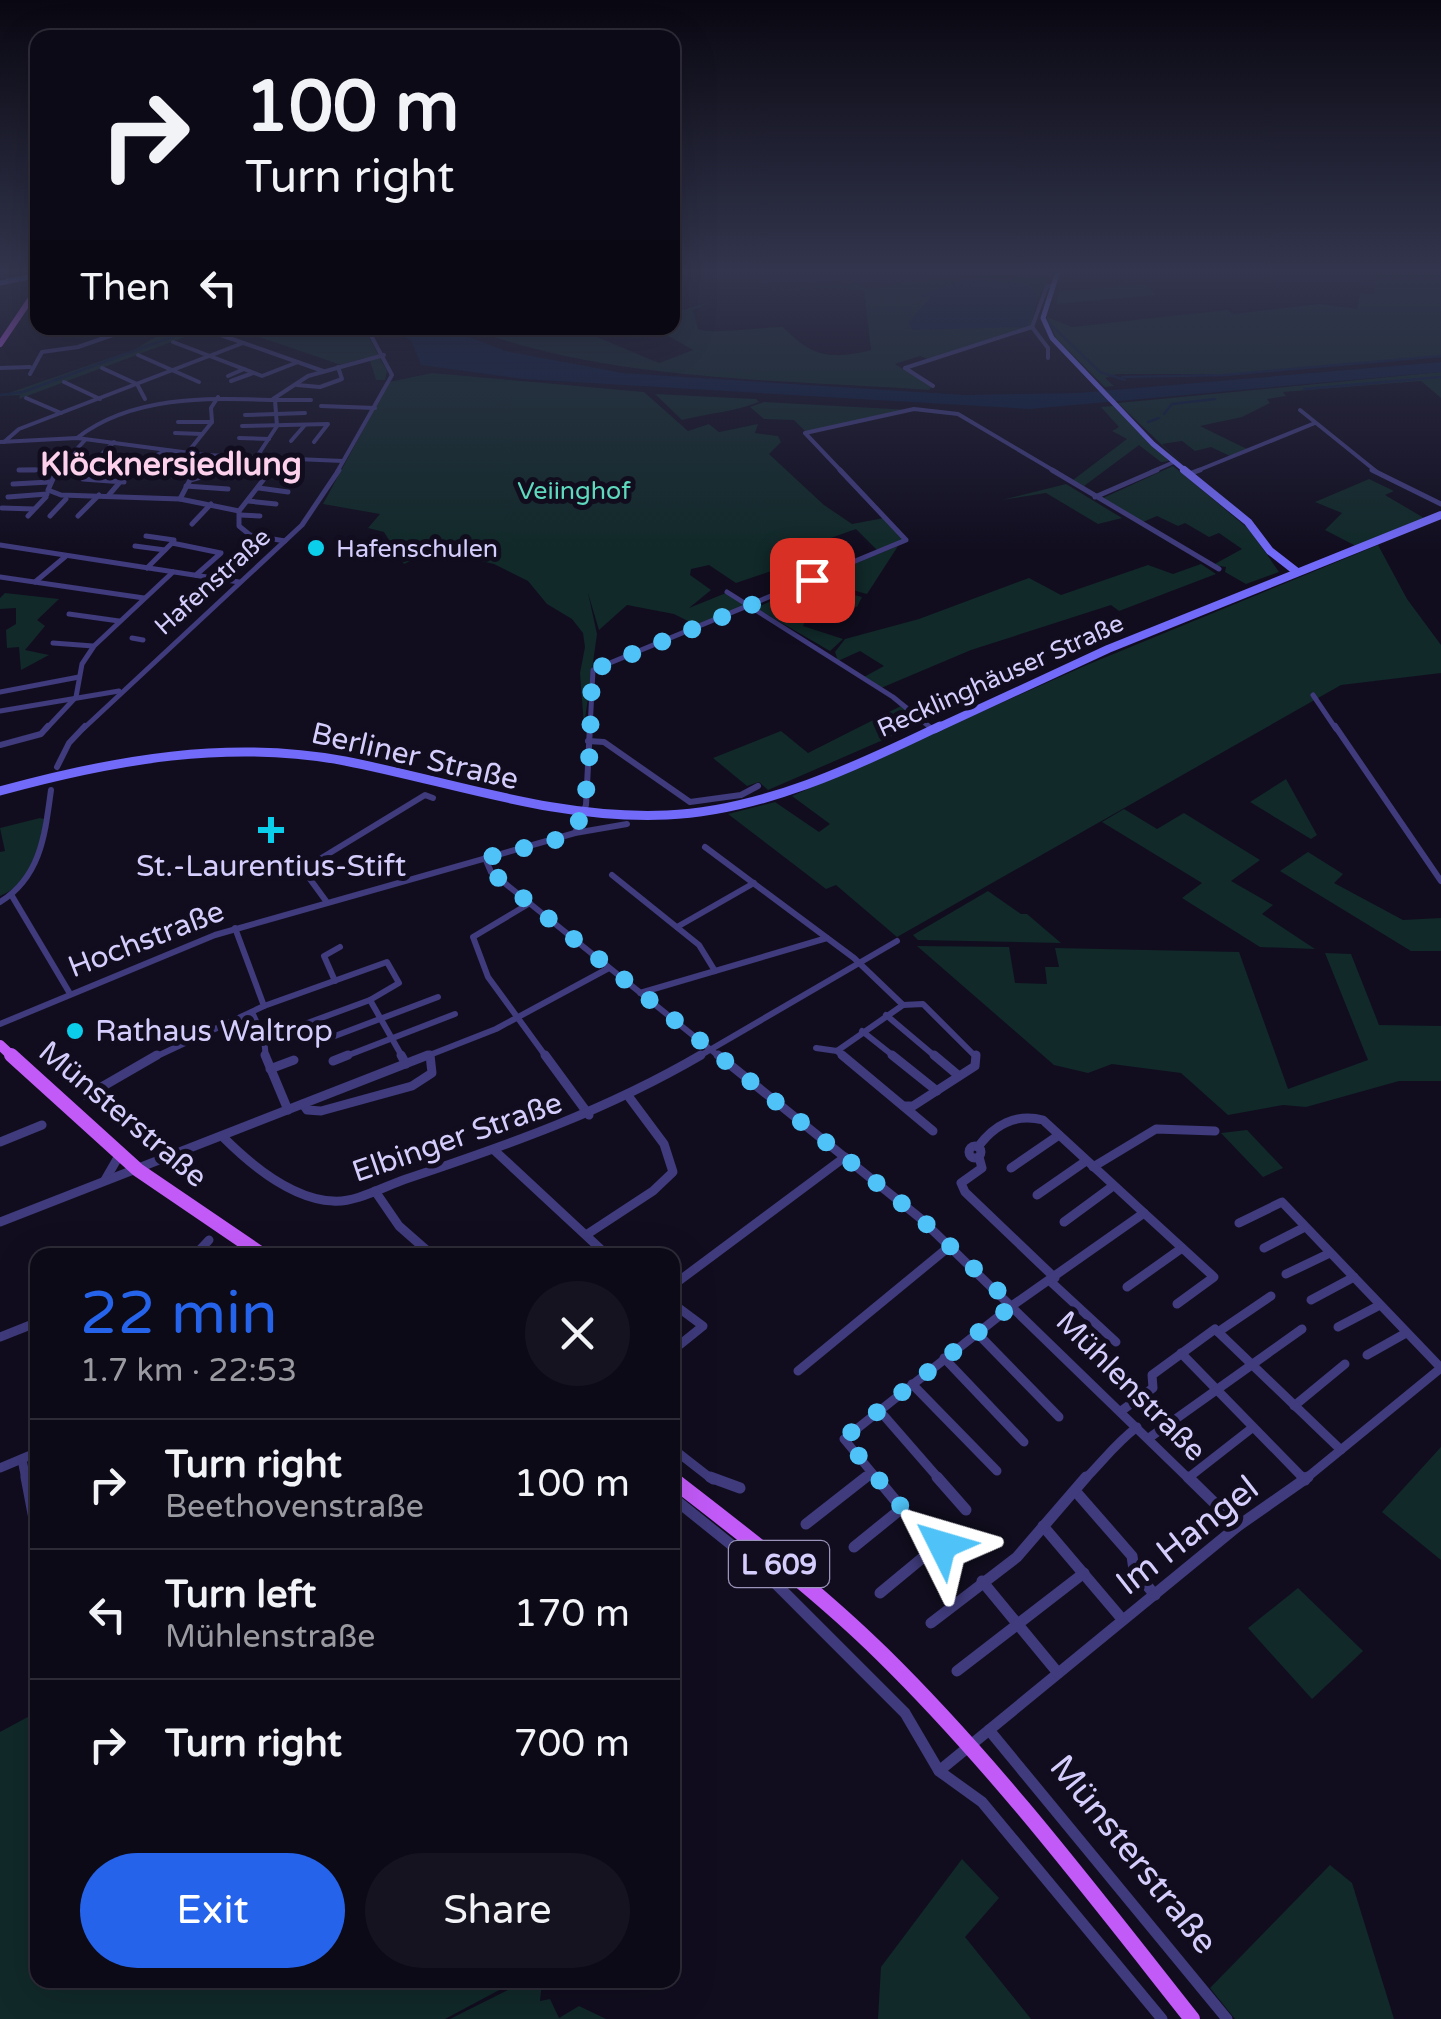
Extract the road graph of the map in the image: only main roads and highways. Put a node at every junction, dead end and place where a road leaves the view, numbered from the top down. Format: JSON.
{"nodes":[{"id":1,"x":1079,"y":365,"type":"edge"},
{"id":2,"x":1441,"y":515,"type":"edge"},
{"id":3,"x":1296,"y":572,"type":"junction"},
{"id":4,"x":0,"y":791,"type":"edge"},
{"id":5,"x":582,"y":815,"type":"joint"},
{"id":6,"x":0,"y":1045,"type":"edge"},
{"id":7,"x":253,"y":1248,"type":"edge"},
{"id":8,"x":680,"y":1484,"type":"edge"},
{"id":9,"x":1192,"y":2019,"type":"edge"}],
"edges":[{"from":1,"to":3,"type":"main road"},
{"from":2,"to":3,"type":"main road","name":"Recklinghäuser Straße"},
{"from":3,"to":5,"type":"main road","name":"Recklinghäuser Straße"},
{"from":4,"to":5,"type":"main road","name":"Berliner Straße"},
{"from":6,"to":7,"type":"main road","name":"Münsterstraße"},
{"from":8,"to":9,"type":"main road","name":"Münsterstraße","number":"L 609"}]}
